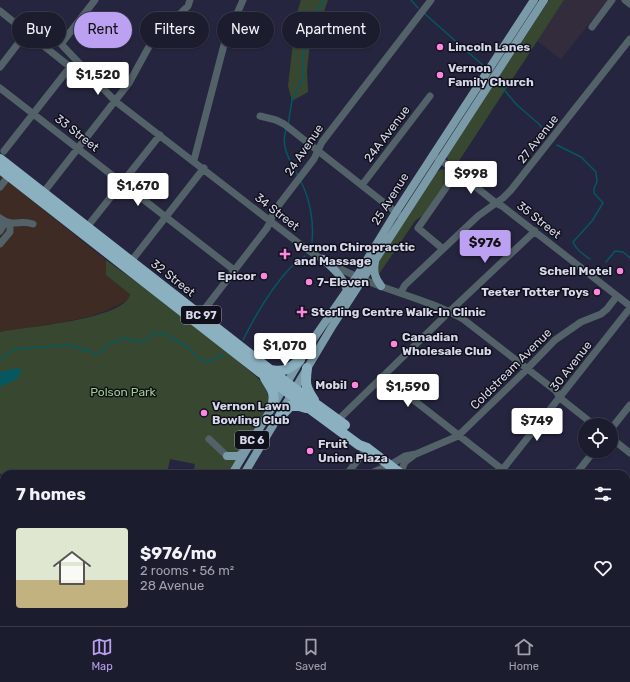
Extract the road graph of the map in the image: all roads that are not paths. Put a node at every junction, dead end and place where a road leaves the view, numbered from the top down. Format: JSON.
{"nodes":[{"id":1,"x":95,"y":0,"type":"edge"},
{"id":2,"x":190,"y":0,"type":"edge"},
{"id":3,"x":243,"y":0,"type":"edge"},
{"id":4,"x":431,"y":0,"type":"edge"},
{"id":5,"x":534,"y":0,"type":"edge"},
{"id":6,"x":544,"y":0,"type":"edge"},
{"id":7,"x":612,"y":0,"type":"edge"},
{"id":8,"x":625,"y":0,"type":"edge"},
{"id":9,"x":630,"y":4,"type":"edge"},
{"id":10,"x":0,"y":11,"type":"edge"},
{"id":11,"x":12,"y":21,"type":"edge"},
{"id":12,"x":592,"y":27,"type":"dead end"},
{"id":13,"x":66,"y":38,"type":"edge"},
{"id":14,"x":630,"y":39,"type":"edge"},
{"id":15,"x":14,"y":48,"type":"edge"},
{"id":16,"x":46,"y":48,"type":"edge"},
{"id":17,"x":65,"y":48,"type":"edge"},
{"id":18,"x":0,"y":67,"type":"edge"},
{"id":19,"x":70,"y":67,"type":"junction"},
{"id":20,"x":495,"y":67,"type":"junction"},
{"id":21,"x":93,"y":78,"type":"junction"},
{"id":22,"x":0,"y":88,"type":"edge"},
{"id":23,"x":430,"y":96,"type":"dead end"},
{"id":24,"x":115,"y":101,"type":"junction"},
{"id":25,"x":34,"y":114,"type":"junction"},
{"id":26,"x":260,"y":116,"type":"dead end"},
{"id":27,"x":160,"y":135,"type":"junction"},
{"id":28,"x":79,"y":149,"type":"junction"},
{"id":29,"x":317,"y":150,"type":"junction"},
{"id":30,"x":2,"y":155,"type":"edge"},
{"id":31,"x":436,"y":158,"type":"junction"},
{"id":32,"x":194,"y":160,"type":"junction"},
{"id":33,"x":204,"y":168,"type":"junction"},
{"id":34,"x":0,"y":169,"type":"edge"},
{"id":35,"x":11,"y":172,"type":"junction"},
{"id":36,"x":457,"y":172,"type":"junction"},
{"id":37,"x":122,"y":182,"type":"junction"},
{"id":38,"x":362,"y":185,"type":"junction"},
{"id":39,"x":0,"y":186,"type":"edge"},
{"id":40,"x":43,"y":193,"type":"junction"},
{"id":41,"x":496,"y":203,"type":"junction"},
{"id":42,"x":399,"y":215,"type":"junction"},
{"id":43,"x":166,"y":216,"type":"junction"},
{"id":44,"x":4,"y":220,"type":"edge"},
{"id":45,"x":270,"y":221,"type":"junction"},
{"id":46,"x":33,"y":224,"type":"dead end"},
{"id":47,"x":87,"y":227,"type":"junction"},
{"id":48,"x":0,"y":231,"type":"edge"},
{"id":49,"x":535,"y":231,"type":"junction"},
{"id":50,"x":0,"y":244,"type":"edge"},
{"id":51,"x":444,"y":249,"type":"junction"},
{"id":52,"x":323,"y":259,"type":"junction"},
{"id":53,"x":376,"y":259,"type":"junction"},
{"id":54,"x":128,"y":264,"type":"junction"},
{"id":55,"x":234,"y":270,"type":"junction"},
{"id":56,"x":360,"y":277,"type":"junction"},
{"id":57,"x":381,"y":286,"type":"junction"},
{"id":58,"x":347,"y":290,"type":"junction"},
{"id":59,"x":401,"y":292,"type":"junction"},
{"id":60,"x":617,"y":296,"type":"junction"},
{"id":61,"x":630,"y":307,"type":"edge"},
{"id":62,"x":449,"y":312,"type":"junction"},
{"id":63,"x":200,"y":314,"type":"junction"},
{"id":64,"x":300,"y":360,"type":"junction"},
{"id":65,"x":307,"y":368,"type":"junction"},
{"id":66,"x":527,"y":369,"type":"junction"},
{"id":67,"x":271,"y":370,"type":"junction"},
{"id":68,"x":260,"y":372,"type":"junction"},
{"id":69,"x":383,"y":376,"type":"junction"},
{"id":70,"x":289,"y":389,"type":"junction"},
{"id":71,"x":560,"y":398,"type":"junction"},
{"id":72,"x":630,"y":405,"type":"edge"},
{"id":73,"x":272,"y":407,"type":"junction"},
{"id":74,"x":315,"y":408,"type":"junction"},
{"id":75,"x":585,"y":418,"type":"edge"},
{"id":76,"x":278,"y":419,"type":"junction"},
{"id":77,"x":338,"y":420,"type":"junction"},
{"id":78,"x":618,"y":420,"type":"edge"},
{"id":79,"x":445,"y":425,"type":"junction"},
{"id":80,"x":258,"y":430,"type":"junction"},
{"id":81,"x":458,"y":436,"type":"junction"},
{"id":82,"x":209,"y":439,"type":"dead end"},
{"id":83,"x":444,"y":442,"type":"junction"},
{"id":84,"x":618,"y":444,"type":"edge"},
{"id":85,"x":367,"y":448,"type":"junction"},
{"id":86,"x":245,"y":451,"type":"junction"},
{"id":87,"x":630,"y":453,"type":"edge"},
{"id":88,"x":416,"y":454,"type":"junction"},
{"id":89,"x":227,"y":456,"type":"junction"},
{"id":90,"x":589,"y":458,"type":"edge"},
{"id":91,"x":250,"y":464,"type":"junction"},
{"id":92,"x":390,"y":465,"type":"junction"},
{"id":93,"x":234,"y":470,"type":"edge"},
{"id":94,"x":236,"y":470,"type":"edge"},
{"id":95,"x":239,"y":470,"type":"edge"},
{"id":96,"x":246,"y":470,"type":"edge"},
{"id":97,"x":251,"y":470,"type":"edge"},
{"id":98,"x":350,"y":470,"type":"edge"},
{"id":99,"x":378,"y":470,"type":"edge"},
{"id":100,"x":396,"y":470,"type":"edge"},
{"id":101,"x":401,"y":470,"type":"edge"},
{"id":102,"x":500,"y":470,"type":"edge"},
{"id":103,"x":505,"y":470,"type":"edge"},
{"id":104,"x":579,"y":470,"type":"edge"}],
"edges":[{"from":1,"to":13,"type":"street"},
{"from":2,"to":24,"type":"street"},
{"from":3,"to":32,"type":"street"},
{"from":4,"to":29,"type":"street","name":"24 Avenue"},
{"from":5,"to":20,"type":"main road","name":"25 Avenue"},
{"from":6,"to":20,"type":"main road","name":"25 Avenue"},
{"from":7,"to":12,"type":"street"},
{"from":8,"to":9,"type":"street"},
{"from":10,"to":11,"type":"street"},
{"from":14,"to":41,"type":"street","name":"27 Avenue"},
{"from":15,"to":18,"type":"street"},
{"from":16,"to":19,"type":"street"},
{"from":17,"to":21,"type":"street","name":"34 Street"},
{"from":19,"to":21,"type":"street"},
{"from":19,"to":25,"type":"street"},
{"from":20,"to":31,"type":"main road","name":"25 Avenue"},
{"from":21,"to":24,"type":"street","name":"34 Street"},
{"from":22,"to":25,"type":"street","name":"33 Street"},
{"from":23,"to":38,"type":"street","name":"24A Avenue"},
{"from":24,"to":27,"type":"street","name":"34 Street"},
{"from":24,"to":28,"type":"street"},
{"from":25,"to":28,"type":"street","name":"33 Street"},
{"from":25,"to":30,"type":"street"},
{"from":26,"to":29,"type":"street"},
{"from":27,"to":32,"type":"street","name":"34 Street"},
{"from":27,"to":37,"type":"street"},
{"from":28,"to":37,"type":"street","name":"33 Street"},
{"from":28,"to":40,"type":"street"},
{"from":29,"to":38,"type":"street"},
{"from":29,"to":45,"type":"street","name":"24 Avenue"},
{"from":30,"to":35,"type":"highway","name":"32 Street","number":"BC 97"},
{"from":31,"to":36,"type":"street","name":"35 Street"},
{"from":31,"to":42,"type":"main road","name":"25 Avenue"},
{"from":32,"to":33,"type":"street","name":"34 Street"},
{"from":33,"to":43,"type":"street"},
{"from":33,"to":45,"type":"street","name":"34 Street"},
{"from":34,"to":35,"type":"highway","name":"32 Street","number":"BC 97"},
{"from":35,"to":39,"type":"street"},
{"from":35,"to":40,"type":"highway","name":"32 Street","number":"BC 97"},
{"from":35,"to":54,"type":"highway","name":"32 Street","number":"BC 97"},
{"from":36,"to":41,"type":"street","name":"35 Street"},
{"from":36,"to":51,"type":"street"},
{"from":37,"to":43,"type":"street","name":"33 Street"},
{"from":37,"to":47,"type":"street"},
{"from":38,"to":42,"type":"street"},
{"from":40,"to":47,"type":"highway","name":"32 Street","number":"BC 97"},
{"from":41,"to":49,"type":"street","name":"35 Street"},
{"from":41,"to":51,"type":"street","name":"27 Avenue"},
{"from":42,"to":53,"type":"main road","name":"25 Avenue"},
{"from":42,"to":56,"type":"main road","name":"25 Avenue"},
{"from":43,"to":54,"type":"street"},
{"from":43,"to":55,"type":"street","name":"33 Street"},
{"from":44,"to":46,"type":"street"},
{"from":44,"to":48,"type":"street"},
{"from":44,"to":50,"type":"street"},
{"from":45,"to":52,"type":"street","name":"34 Street"},
{"from":45,"to":55,"type":"street","name":"24 Avenue"},
{"from":47,"to":54,"type":"highway","name":"32 Street","number":"BC 97"},
{"from":49,"to":60,"type":"street","name":"35 Street"},
{"from":49,"to":62,"type":"street"},
{"from":51,"to":59,"type":"street","name":"27 Avenue"},
{"from":52,"to":56,"type":"street","name":"34 Street"},
{"from":52,"to":58,"type":"main road"},
{"from":53,"to":56,"type":"main road","name":"25 Avenue"},
{"from":53,"to":57,"type":"main road"},
{"from":54,"to":63,"type":"highway","name":"32 Street","number":"BC 97"},
{"from":54,"to":68,"type":"highway","name":"32 Street","number":"BC 97"},
{"from":55,"to":63,"type":"street","name":"24 Avenue"},
{"from":56,"to":57,"type":"street","name":"34 Street"},
{"from":56,"to":58,"type":"main road","name":"25 Avenue"},
{"from":56,"to":65,"type":"main road","name":"25 Avenue"},
{"from":57,"to":59,"type":"street","name":"34 Street"},
{"from":58,"to":64,"type":"main road","name":"25 Avenue"},
{"from":59,"to":62,"type":"street","name":"34 Street"},
{"from":60,"to":61,"type":"street","name":"35 Street"},
{"from":60,"to":66,"type":"street","name":"Coldstream Avenue"},
{"from":61,"to":71,"type":"street","name":"30 Avenue"},
{"from":62,"to":66,"type":"street","name":"34 Street"},
{"from":62,"to":69,"type":"street"},
{"from":63,"to":67,"type":"highway","name":"32 Street","number":"BC 97"},
{"from":64,"to":67,"type":"highway"},
{"from":64,"to":70,"type":"main road","name":"25 Avenue"},
{"from":65,"to":70,"type":"main road","name":"25 Avenue"},
{"from":65,"to":74,"type":"highway"},
{"from":66,"to":71,"type":"street","name":"34 Street"},
{"from":66,"to":81,"type":"street","name":"Coldstream Avenue"},
{"from":67,"to":70,"type":"highway","name":"32 Street","number":"BC 97"},
{"from":68,"to":70,"type":"highway","name":"32 Street","number":"BC 97"},
{"from":68,"to":73,"type":"highway"},
{"from":69,"to":77,"type":"street"},
{"from":69,"to":79,"type":"street"},
{"from":70,"to":73,"type":"main road","name":"25 Avenue","number":"BC 6"},
{"from":70,"to":74,"type":"highway","name":"32 Street","number":"BC 97"},
{"from":70,"to":76,"type":"main road","name":"25 Avenue","number":"BC 6"},
{"from":71,"to":75,"type":"street","name":"34 Street"},
{"from":71,"to":103,"type":"street","name":"30 Avenue"},
{"from":72,"to":78,"type":"street"},
{"from":73,"to":80,"type":"main road","name":"25 Avenue","number":"BC 6"},
{"from":74,"to":76,"type":"highway"},
{"from":74,"to":77,"type":"highway","name":"32 Street","number":"BC 97"},
{"from":74,"to":85,"type":"highway","name":"32 Street","number":"BC 97"},
{"from":76,"to":91,"type":"main road","name":"25 Avenue","number":"BC 6"},
{"from":77,"to":85,"type":"highway","name":"32 Street","number":"BC 97"},
{"from":79,"to":81,"type":"street"},
{"from":79,"to":83,"type":"street"},
{"from":80,"to":86,"type":"main road","name":"25 Avenue","number":"BC 6"},
{"from":80,"to":95,"type":"main road"},
{"from":81,"to":83,"type":"street","name":"Coldstream Avenue"},
{"from":81,"to":102,"type":"street"},
{"from":82,"to":89,"type":"street"},
{"from":83,"to":88,"type":"street","name":"Coldstream Avenue"},
{"from":84,"to":87,"type":"street"},
{"from":85,"to":92,"type":"highway","name":"32 Street","number":"BC 97"},
{"from":85,"to":98,"type":"street"},
{"from":86,"to":89,"type":"main road"},
{"from":86,"to":94,"type":"main road","name":"25 Avenue","number":"BC 6"},
{"from":88,"to":92,"type":"street","name":"Coldstream Avenue"},
{"from":88,"to":101,"type":"street","name":"Coldstream Avenue"},
{"from":89,"to":93,"type":"main road"},
{"from":90,"to":104,"type":"street"},
{"from":91,"to":96,"type":"main road","name":"25 Avenue","number":"BC 6"},
{"from":91,"to":97,"type":"main road"},
{"from":92,"to":99,"type":"street","name":"Coldstream Avenue"},
{"from":92,"to":100,"type":"highway","name":"32 Street","number":"BC 97"}]}
